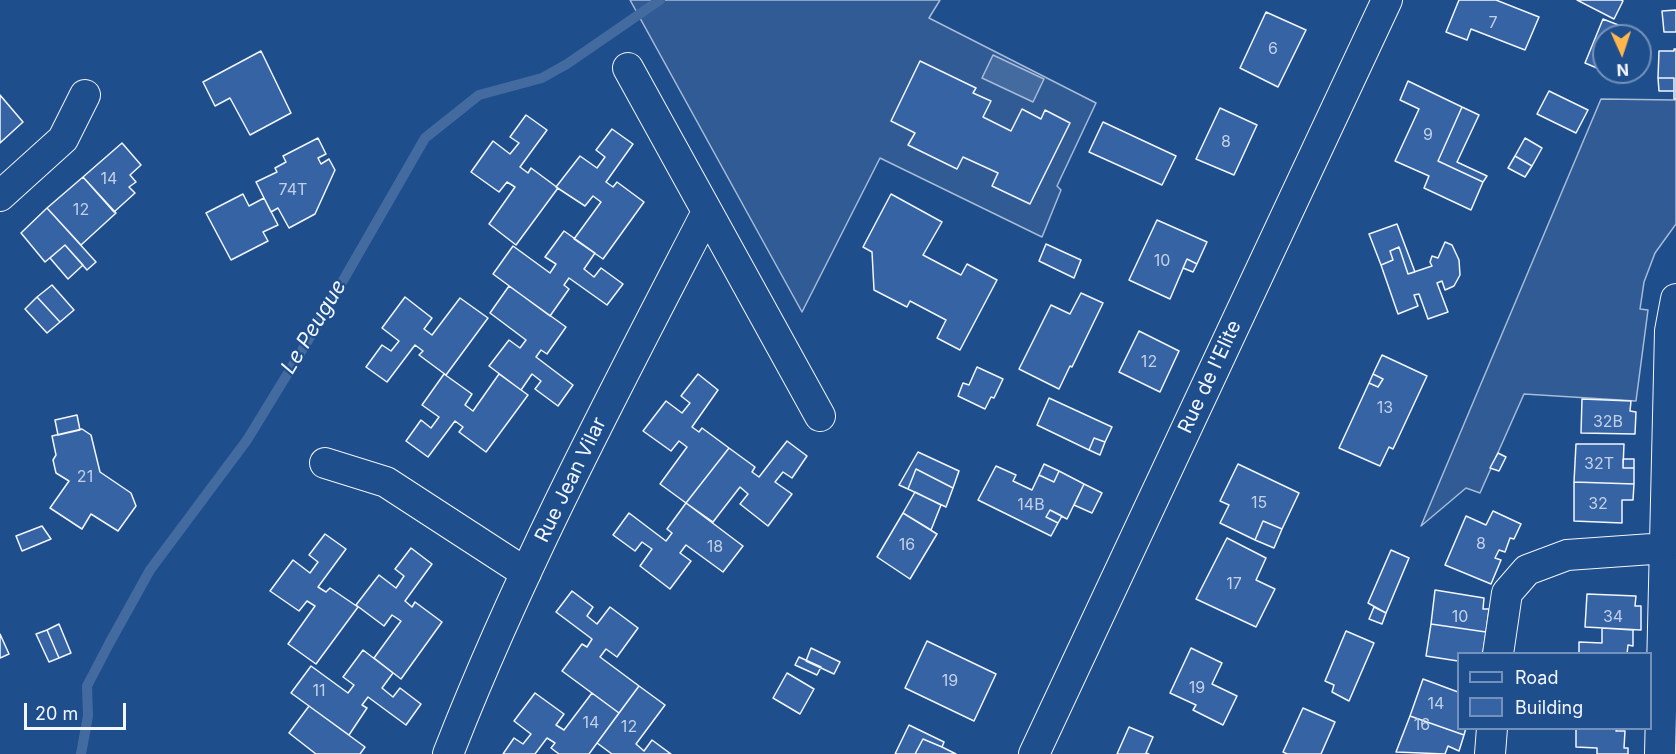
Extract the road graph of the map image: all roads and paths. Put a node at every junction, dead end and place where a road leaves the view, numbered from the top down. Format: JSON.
{"nodes":[{"id":1,"x":1387,"y":0,"type":"edge"},
{"id":2,"x":628,"y":68,"type":"dead end"},
{"id":3,"x":85,"y":95,"type":"dead end"},
{"id":4,"x":0,"y":196,"type":"edge"},
{"id":5,"x":707,"y":212,"type":"junction"},
{"id":6,"x":1676,"y":299,"type":"edge"},
{"id":7,"x":820,"y":416,"type":"dead end"},
{"id":8,"x":325,"y":463,"type":"dead end"},
{"id":9,"x":1666,"y":548,"type":"junction"},
{"id":10,"x":526,"y":573,"type":"junction"},
{"id":11,"x":1498,"y":652,"type":"edge"},
{"id":12,"x":1492,"y":730,"type":"edge"},
{"id":13,"x":447,"y":754,"type":"edge"},
{"id":14,"x":1034,"y":754,"type":"edge"},
{"id":15,"x":1491,"y":754,"type":"edge"},
{"id":16,"x":1660,"y":754,"type":"edge"}],
"edges":[{"from":1,"to":14,"type":"street","name":"Rue de l'Elite"},
{"from":2,"to":5,"type":"street"},
{"from":3,"to":4,"type":"street"},
{"from":5,"to":7,"type":"street"},
{"from":5,"to":10,"type":"street","name":"Rue Jean Vilar"},
{"from":6,"to":9,"type":"street"},
{"from":8,"to":10,"type":"street"},
{"from":9,"to":11,"type":"street"},
{"from":9,"to":16,"type":"street"},
{"from":10,"to":13,"type":"street","name":"Rue Jean Vilar"},
{"from":12,"to":15,"type":"street"}]}
